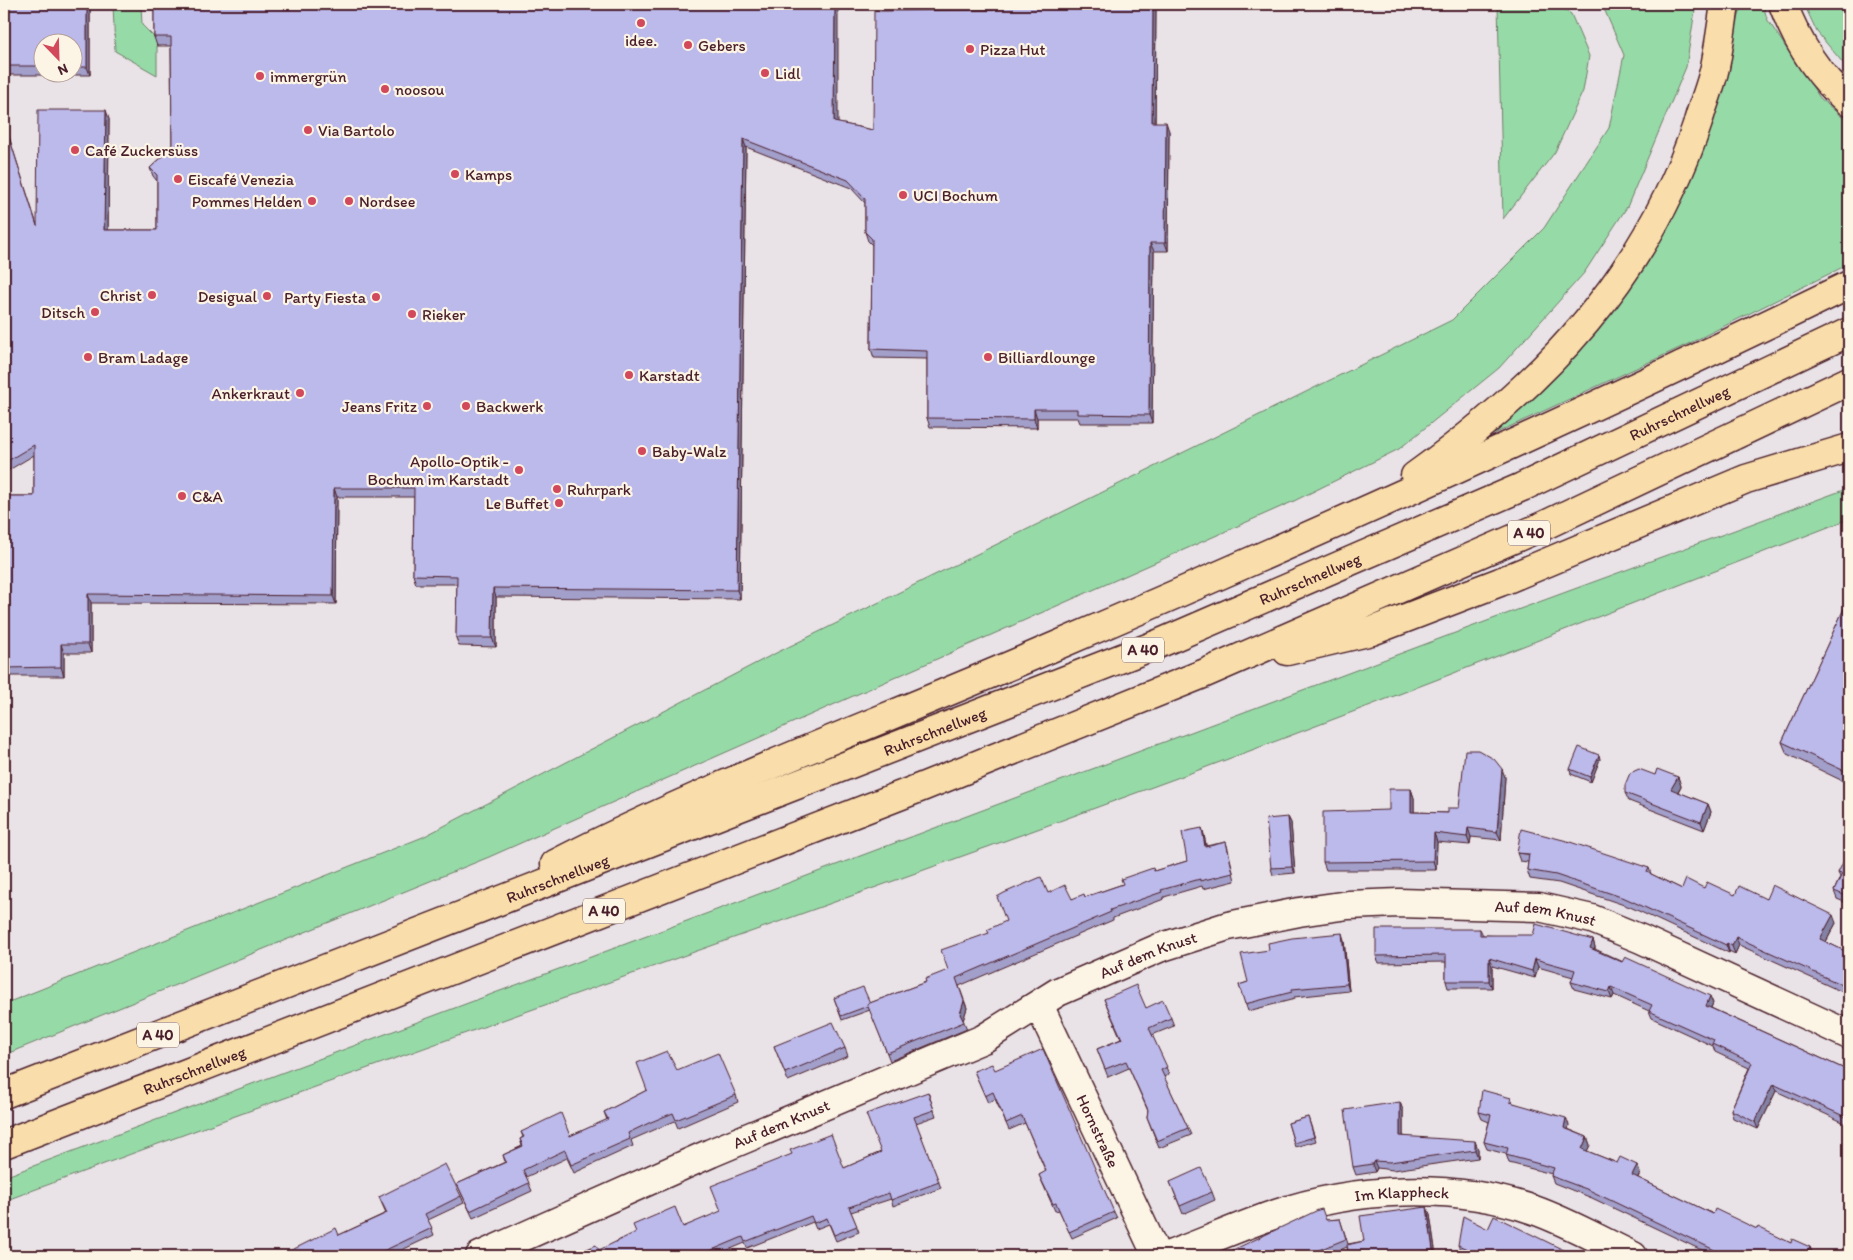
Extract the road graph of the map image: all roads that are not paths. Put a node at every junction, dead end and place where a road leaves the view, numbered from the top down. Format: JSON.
{"nodes":[{"id":1,"x":1725,"y":4,"type":"edge"},
{"id":2,"x":1783,"y":4,"type":"edge"},
{"id":3,"x":1849,"y":102,"type":"edge"},
{"id":4,"x":1849,"y":285,"type":"edge"},
{"id":5,"x":1849,"y":332,"type":"edge"},
{"id":6,"x":1849,"y":382,"type":"edge"},
{"id":7,"x":1849,"y":428,"type":"edge"},
{"id":8,"x":1849,"y":448,"type":"edge"},
{"id":9,"x":1706,"y":496,"type":"junction"},
{"id":10,"x":1330,"y":528,"type":"junction"},
{"id":11,"x":1203,"y":674,"type":"junction"},
{"id":12,"x":421,"y":932,"type":"junction"},
{"id":13,"x":1039,"y":1005,"type":"junction"},
{"id":14,"x":1849,"y":1035,"type":"edge"},
{"id":15,"x":4,"y":1094,"type":"edge"},
{"id":16,"x":4,"y":1144,"type":"edge"},
{"id":17,"x":480,"y":1256,"type":"edge"},
{"id":18,"x":1157,"y":1256,"type":"edge"},
{"id":19,"x":1167,"y":1256,"type":"edge"},
{"id":20,"x":1634,"y":1256,"type":"edge"}],
"edges":[{"from":1,"to":10,"type":"highway"},
{"from":2,"to":3,"type":"highway"},
{"from":4,"to":10,"type":"highway"},
{"from":5,"to":12,"type":"highway","name":"Ruhrschnellweg","number":"A 40"},
{"from":6,"to":11,"type":"highway","name":"Ruhrschnellweg","number":"A 40"},
{"from":7,"to":9,"type":"highway"},
{"from":8,"to":9,"type":"highway"},
{"from":9,"to":11,"type":"highway"},
{"from":10,"to":12,"type":"highway"},
{"from":11,"to":16,"type":"highway","name":"Ruhrschnellweg","number":"A 40"},
{"from":12,"to":15,"type":"highway","name":"Ruhrschnellweg","number":"A 40"},
{"from":13,"to":14,"type":"street","name":"Auf dem Knust"},
{"from":13,"to":17,"type":"street","name":"Auf dem Knust"},
{"from":13,"to":18,"type":"street","name":"Hornstraße"},
{"from":19,"to":20,"type":"street","name":"Im Klappheck"}]}
